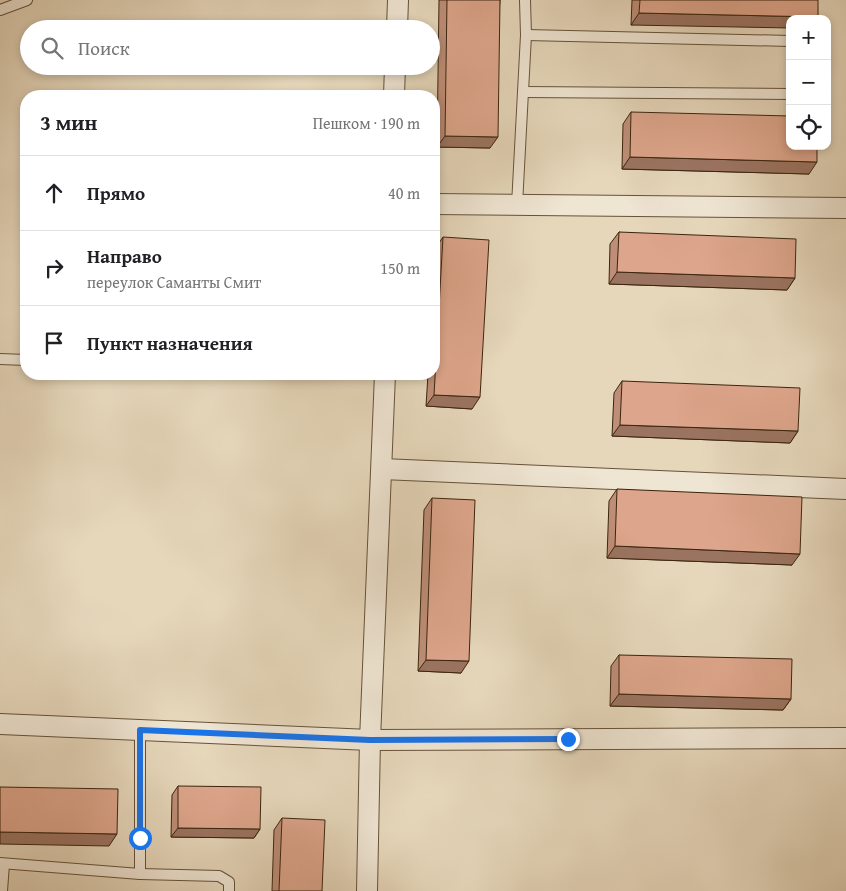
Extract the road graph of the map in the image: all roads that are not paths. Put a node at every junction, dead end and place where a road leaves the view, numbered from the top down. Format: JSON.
{"nodes":[{"id":1,"x":27,"y":0,"type":"edge"},
{"id":2,"x":398,"y":0,"type":"edge"},
{"id":3,"x":525,"y":0,"type":"edge"},
{"id":4,"x":0,"y":10,"type":"edge"},
{"id":5,"x":397,"y":20,"type":"edge"},
{"id":6,"x":526,"y":35,"type":"junction"},
{"id":7,"x":786,"y":41,"type":"edge"},
{"id":8,"x":395,"y":75,"type":"edge"},
{"id":9,"x":394,"y":90,"type":"edge"},
{"id":10,"x":523,"y":92,"type":"junction"},
{"id":11,"x":786,"y":94,"type":"edge"},
{"id":12,"x":440,"y":204,"type":"edge"},
{"id":13,"x":517,"y":205,"type":"junction"},
{"id":14,"x":846,"y":208,"type":"edge"},
{"id":15,"x":0,"y":359,"type":"edge"},
{"id":16,"x":20,"y":360,"type":"edge"},
{"id":17,"x":385,"y":380,"type":"edge"},
{"id":18,"x":382,"y":469,"type":"junction"},
{"id":19,"x":846,"y":489,"type":"edge"},
{"id":20,"x":0,"y":724,"type":"edge"},
{"id":21,"x":140,"y":730,"type":"junction"},
{"id":22,"x":846,"y":738,"type":"edge"},
{"id":23,"x":370,"y":740,"type":"junction"},
{"id":24,"x":2,"y":864,"type":"edge"},
{"id":25,"x":140,"y":874,"type":"junction"},
{"id":26,"x":2,"y":891,"type":"edge"},
{"id":27,"x":229,"y":891,"type":"edge"},
{"id":28,"x":367,"y":891,"type":"edge"}],
"edges":[{"from":1,"to":4,"type":"lane"},
{"from":2,"to":5,"type":"street"},
{"from":3,"to":6,"type":"lane"},
{"from":6,"to":7,"type":"lane"},
{"from":6,"to":10,"type":"lane"},
{"from":8,"to":9,"type":"street"},
{"from":10,"to":11,"type":"lane"},
{"from":10,"to":13,"type":"lane"},
{"from":12,"to":13,"type":"street"},
{"from":13,"to":14,"type":"street"},
{"from":15,"to":16,"type":"lane"},
{"from":17,"to":18,"type":"street"},
{"from":18,"to":19,"type":"street"},
{"from":18,"to":23,"type":"street"},
{"from":20,"to":21,"type":"street"},
{"from":21,"to":23,"type":"street"},
{"from":21,"to":25,"type":"lane"},
{"from":22,"to":23,"type":"street"},
{"from":23,"to":28,"type":"street"},
{"from":24,"to":25,"type":"lane"},
{"from":24,"to":26,"type":"lane"},
{"from":25,"to":27,"type":"lane"}]}
